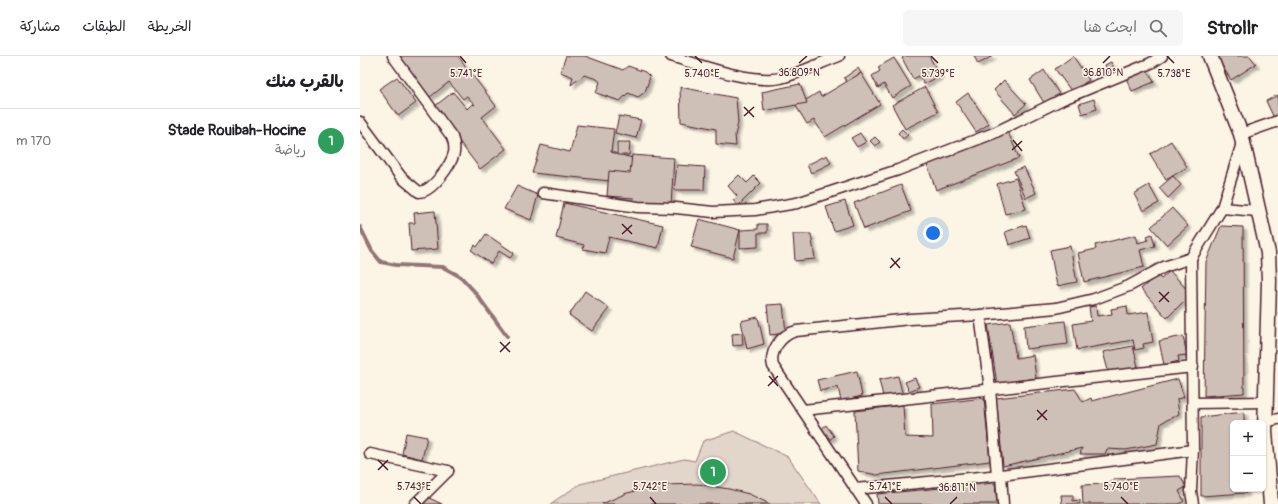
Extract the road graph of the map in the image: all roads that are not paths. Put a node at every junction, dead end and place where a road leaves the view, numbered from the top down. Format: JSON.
{"nodes":[{"id":1,"x":393,"y":56,"type":"edge"},
{"id":2,"x":670,"y":56,"type":"edge"},
{"id":3,"x":839,"y":56,"type":"edge"},
{"id":4,"x":1162,"y":56,"type":"edge"},
{"id":5,"x":1210,"y":56,"type":"edge"},
{"id":6,"x":1278,"y":120,"type":"edge"},
{"id":7,"x":360,"y":122,"type":"edge"},
{"id":8,"x":1242,"y":137,"type":"junction"},
{"id":9,"x":543,"y":193,"type":"dead end"},
{"id":10,"x":1222,"y":208,"type":"junction"},
{"id":11,"x":1258,"y":211,"type":"junction"},
{"id":12,"x":1191,"y":258,"type":"junction"},
{"id":13,"x":980,"y":315,"type":"junction"},
{"id":14,"x":1193,"y":367,"type":"junction"},
{"id":15,"x":990,"y":389,"type":"junction"},
{"id":16,"x":1266,"y":402,"type":"junction"},
{"id":17,"x":1193,"y":403,"type":"junction"},
{"id":18,"x":802,"y":410,"type":"junction"},
{"id":19,"x":1272,"y":420,"type":"edge"},
{"id":20,"x":1193,"y":450,"type":"junction"},
{"id":21,"x":370,"y":454,"type":"dead end"},
{"id":22,"x":999,"y":475,"type":"junction"},
{"id":23,"x":855,"y":488,"type":"junction"},
{"id":24,"x":415,"y":504,"type":"edge"},
{"id":25,"x":866,"y":504,"type":"edge"},
{"id":26,"x":1004,"y":504,"type":"edge"},
{"id":27,"x":1192,"y":504,"type":"edge"},
{"id":28,"x":1271,"y":504,"type":"edge"}],
"edges":[{"from":1,"to":7,"type":"street"},
{"from":2,"to":3,"type":"street"},
{"from":4,"to":9,"type":"street"},
{"from":5,"to":8,"type":"main road"},
{"from":6,"to":8,"type":"street"},
{"from":8,"to":10,"type":"street"},
{"from":8,"to":11,"type":"main road"},
{"from":10,"to":11,"type":"street"},
{"from":10,"to":12,"type":"street"},
{"from":11,"to":16,"type":"main road"},
{"from":12,"to":13,"type":"street"},
{"from":12,"to":14,"type":"street"},
{"from":13,"to":15,"type":"street"},
{"from":13,"to":18,"type":"street"},
{"from":14,"to":15,"type":"street"},
{"from":14,"to":17,"type":"street"},
{"from":15,"to":18,"type":"street"},
{"from":15,"to":22,"type":"street"},
{"from":16,"to":17,"type":"street"},
{"from":16,"to":19,"type":"main road"},
{"from":17,"to":20,"type":"street"},
{"from":18,"to":23,"type":"street"},
{"from":19,"to":28,"type":"main road"},
{"from":20,"to":22,"type":"street"},
{"from":20,"to":27,"type":"street"},
{"from":21,"to":24,"type":"street"},
{"from":22,"to":23,"type":"street"},
{"from":22,"to":26,"type":"street"},
{"from":23,"to":25,"type":"street"}]}
